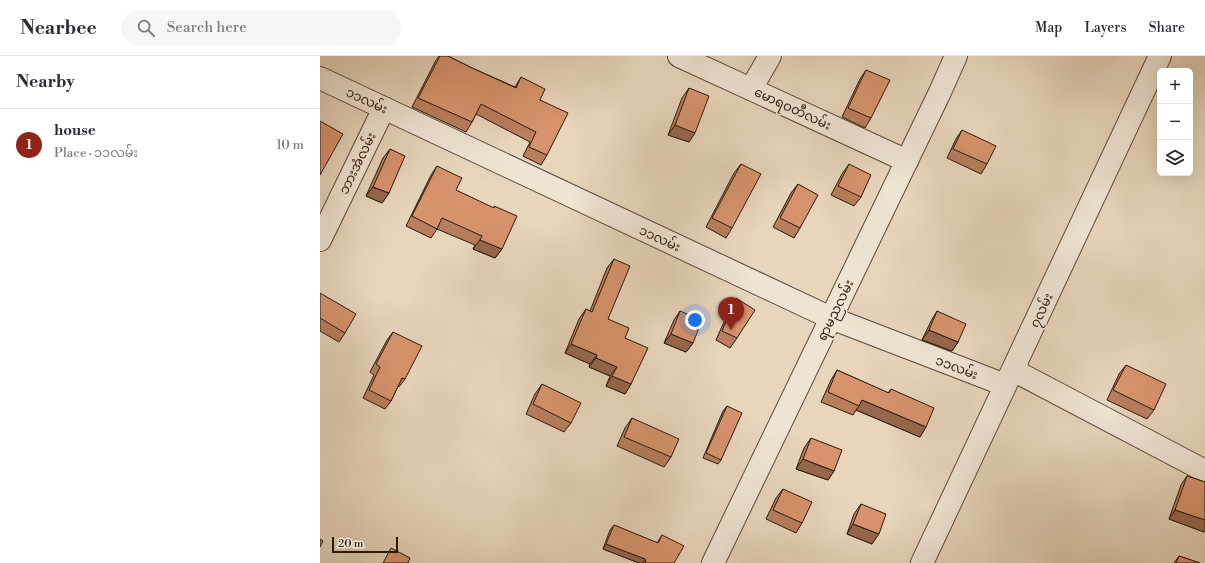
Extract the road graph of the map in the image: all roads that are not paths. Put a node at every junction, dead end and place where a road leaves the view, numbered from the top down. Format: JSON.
{"nodes":[{"id":1,"x":678,"y":56,"type":"edge"},
{"id":2,"x":770,"y":56,"type":"edge"},
{"id":3,"x":956,"y":56,"type":"edge"},
{"id":4,"x":1160,"y":56,"type":"edge"},
{"id":5,"x":320,"y":78,"type":"edge"},
{"id":6,"x":751,"y":89,"type":"junction"},
{"id":7,"x":384,"y":108,"type":"junction"},
{"id":8,"x":907,"y":161,"type":"junction"},
{"id":9,"x":320,"y":240,"type":"edge"},
{"id":10,"x":831,"y":318,"type":"junction"},
{"id":11,"x":1009,"y":378,"type":"junction"},
{"id":12,"x":1205,"y":471,"type":"edge"},
{"id":13,"x":713,"y":563,"type":"edge"},
{"id":14,"x":922,"y":563,"type":"edge"}],
"edges":[{"from":1,"to":6,"type":"street","name":"မောရဝတီလမ်း"},
{"from":2,"to":6,"type":"street"},
{"from":3,"to":8,"type":"street","name":"ရာမညလမ်း"},
{"from":4,"to":11,"type":"street","name":"၇လမ်း"},
{"from":5,"to":7,"type":"street","name":"၁၁လမ်း"},
{"from":6,"to":8,"type":"street","name":"မောရဝတီလမ်း"},
{"from":7,"to":9,"type":"street","name":"ဘားအံလမ်း"},
{"from":7,"to":10,"type":"street","name":"၁၁လမ်း"},
{"from":8,"to":10,"type":"street","name":"ရာမညလမ်း"},
{"from":10,"to":11,"type":"street","name":"၁၁လမ်း"},
{"from":10,"to":13,"type":"street","name":"ရာမညလမ်း"},
{"from":11,"to":12,"type":"street","name":"၁၁လမ်း"},
{"from":11,"to":14,"type":"street","name":"၇လမ်း"}]}
